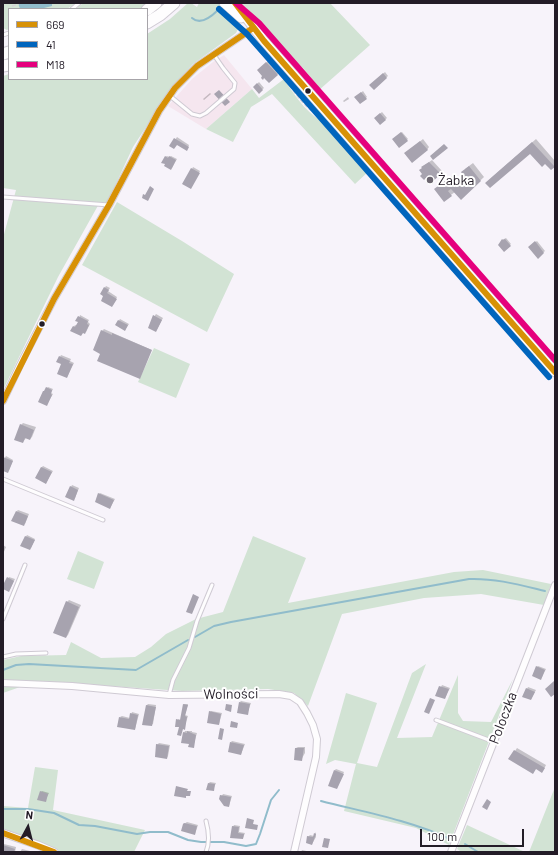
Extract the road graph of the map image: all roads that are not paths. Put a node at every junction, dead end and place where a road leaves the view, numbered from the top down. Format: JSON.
{"nodes":[{"id":1,"x":156,"y":3,"type":"edge"},
{"id":2,"x":174,"y":3,"type":"edge"},
{"id":3,"x":224,"y":3,"type":"edge"},
{"id":4,"x":235,"y":3,"type":"edge"},
{"id":5,"x":148,"y":9,"type":"edge"},
{"id":6,"x":148,"y":22,"type":"edge"},
{"id":7,"x":253,"y":28,"type":"junction"},
{"id":8,"x":214,"y":55,"type":"junction"},
{"id":9,"x":170,"y":96,"type":"junction"},
{"id":10,"x":3,"y":197,"type":"edge"},
{"id":11,"x":109,"y":205,"type":"junction"},
{"id":12,"x":555,"y":372,"type":"edge"},
{"id":13,"x":3,"y":401,"type":"edge"},
{"id":14,"x":3,"y":478,"type":"edge"},
{"id":15,"x":103,"y":520,"type":"dead end"},
{"id":16,"x":25,"y":566,"type":"dead end"},
{"id":17,"x":212,"y":585,"type":"dead end"},
{"id":18,"x":555,"y":585,"type":"edge"},
{"id":19,"x":3,"y":619,"type":"edge"},
{"id":20,"x":46,"y":653,"type":"dead end"},
{"id":21,"x":3,"y":657,"type":"edge"},
{"id":22,"x":3,"y":683,"type":"edge"},
{"id":23,"x":169,"y":695,"type":"junction"},
{"id":24,"x":436,"y":720,"type":"dead end"},
{"id":25,"x":494,"y":742,"type":"junction"},
{"id":26,"x":206,"y":821,"type":"dead end"},
{"id":27,"x":3,"y":833,"type":"edge"},
{"id":28,"x":54,"y":852,"type":"edge"},
{"id":29,"x":206,"y":852,"type":"edge"},
{"id":30,"x":294,"y":852,"type":"edge"},
{"id":31,"x":451,"y":852,"type":"edge"}],
"edges":[{"from":1,"to":5,"type":"highway"},
{"from":2,"to":6,"type":"highway"},
{"from":3,"to":7,"type":"main road"},
{"from":4,"to":7,"type":"main road"},
{"from":7,"to":8,"type":"street"},
{"from":7,"to":12,"type":"main road"},
{"from":8,"to":9,"type":"street"},
{"from":8,"to":9,"type":"lane"},
{"from":9,"to":11,"type":"street"},
{"from":10,"to":11,"type":"lane"},
{"from":11,"to":13,"type":"street"},
{"from":14,"to":15,"type":"lane"},
{"from":16,"to":19,"type":"lane"},
{"from":17,"to":23,"type":"lane"},
{"from":18,"to":25,"type":"street","name":"Poloczka"},
{"from":20,"to":21,"type":"lane"},
{"from":22,"to":23,"type":"street","name":"Wolności"},
{"from":23,"to":30,"type":"street","name":"Wolności"},
{"from":24,"to":25,"type":"lane"},
{"from":25,"to":31,"type":"street","name":"Poloczka"},
{"from":26,"to":29,"type":"lane"},
{"from":27,"to":28,"type":"street"}]}
